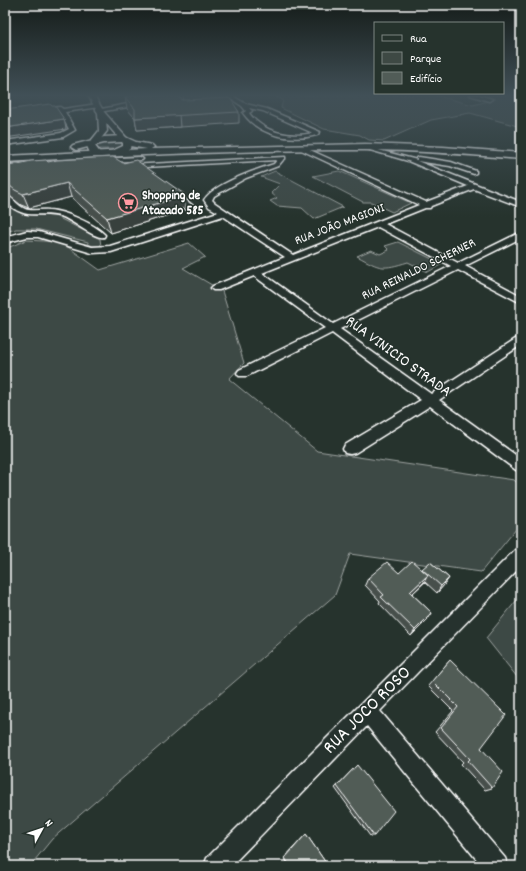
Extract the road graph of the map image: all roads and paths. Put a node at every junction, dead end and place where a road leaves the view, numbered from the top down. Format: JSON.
{"nodes":[{"id":1,"x":54,"y":136,"type":"edge"},
{"id":2,"x":101,"y":136,"type":"edge"},
{"id":3,"x":285,"y":136,"type":"edge"},
{"id":4,"x":308,"y":136,"type":"edge"},
{"id":5,"x":123,"y":137,"type":"junction"},
{"id":6,"x":5,"y":144,"type":"edge"},
{"id":7,"x":365,"y":147,"type":"junction"},
{"id":8,"x":156,"y":148,"type":"junction"},
{"id":9,"x":301,"y":148,"type":"junction"},
{"id":10,"x":95,"y":149,"type":"junction"},
{"id":11,"x":415,"y":149,"type":"junction"},
{"id":12,"x":118,"y":152,"type":"junction"},
{"id":13,"x":285,"y":154,"type":"junction"},
{"id":14,"x":5,"y":156,"type":"edge"},
{"id":15,"x":521,"y":156,"type":"edge"},
{"id":16,"x":5,"y":159,"type":"edge"},
{"id":17,"x":410,"y":160,"type":"junction"},
{"id":18,"x":162,"y":166,"type":"junction"},
{"id":19,"x":5,"y":167,"type":"edge"},
{"id":20,"x":139,"y":167,"type":"junction"},
{"id":21,"x":93,"y":168,"type":"edge"},
{"id":22,"x":32,"y":171,"type":"edge"},
{"id":23,"x":474,"y":172,"type":"dead end"},
{"id":24,"x":5,"y":173,"type":"edge"},
{"id":25,"x":150,"y":176,"type":"edge"},
{"id":26,"x":474,"y":186,"type":"junction"},
{"id":27,"x":167,"y":190,"type":"edge"},
{"id":28,"x":5,"y":197,"type":"edge"},
{"id":29,"x":521,"y":205,"type":"edge"},
{"id":30,"x":426,"y":206,"type":"junction"},
{"id":31,"x":190,"y":208,"type":"dead end"},
{"id":32,"x":224,"y":213,"type":"junction"},
{"id":33,"x":378,"y":224,"type":"junction"},
{"id":34,"x":521,"y":235,"type":"edge"},
{"id":35,"x":101,"y":236,"type":"dead end"},
{"id":36,"x":5,"y":240,"type":"edge"},
{"id":37,"x":292,"y":258,"type":"junction"},
{"id":38,"x":456,"y":266,"type":"junction"},
{"id":39,"x":256,"y":273,"type":"junction"},
{"id":40,"x":216,"y":288,"type":"dead end"},
{"id":41,"x":521,"y":300,"type":"edge"},
{"id":42,"x":331,"y":328,"type":"junction"},
{"id":43,"x":521,"y":340,"type":"edge"},
{"id":44,"x":243,"y":373,"type":"dead end"},
{"id":45,"x":430,"y":400,"type":"junction"},
{"id":46,"x":350,"y":449,"type":"dead end"},
{"id":47,"x":521,"y":466,"type":"edge"},
{"id":48,"x":521,"y":555,"type":"edge"},
{"id":49,"x":368,"y":712,"type":"junction"},
{"id":50,"x":215,"y":866,"type":"edge"},
{"id":51,"x":497,"y":866,"type":"edge"}],
"edges":[{"from":1,"to":6,"type":"street"},
{"from":2,"to":10,"type":"main road"},
{"from":3,"to":4,"type":"street"},
{"from":5,"to":8,"type":"highway"},
{"from":5,"to":10,"type":"highway"},
{"from":5,"to":12,"type":"main road"},
{"from":7,"to":8,"type":"highway"},
{"from":7,"to":9,"type":"highway"},
{"from":7,"to":11,"type":"highway"},
{"from":7,"to":17,"type":"street"},
{"from":8,"to":12,"type":"highway"},
{"from":9,"to":13,"type":"highway"},
{"from":9,"to":30,"type":"street"},
{"from":10,"to":12,"type":"highway"},
{"from":10,"to":14,"type":"highway"},
{"from":10,"to":16,"type":"highway"},
{"from":11,"to":15,"type":"highway"},
{"from":11,"to":17,"type":"street"},
{"from":12,"to":13,"type":"highway"},
{"from":13,"to":18,"type":"street"},
{"from":13,"to":32,"type":"street"},
{"from":17,"to":23,"type":"street"},
{"from":17,"to":26,"type":"street"},
{"from":18,"to":19,"type":"street"},
{"from":18,"to":20,"type":"street"},
{"from":20,"to":21,"type":"street"},
{"from":20,"to":25,"type":"street"},
{"from":22,"to":24,"type":"street"},
{"from":26,"to":29,"type":"street"},
{"from":26,"to":30,"type":"street","name":"RUA JOÃO MAGIONI"},
{"from":27,"to":31,"type":"street"},
{"from":28,"to":35,"type":"street"},
{"from":30,"to":33,"type":"street","name":"RUA JOÃO MAGIONI"},
{"from":32,"to":36,"type":"street"},
{"from":32,"to":37,"type":"street"},
{"from":33,"to":37,"type":"street","name":"RUA JOÃO MAGIONI"},
{"from":33,"to":38,"type":"street"},
{"from":34,"to":38,"type":"street","name":"RUA REINALDO SCHERNER"},
{"from":37,"to":39,"type":"street","name":"RUA JOÃO MAGIONI"},
{"from":38,"to":41,"type":"street"},
{"from":38,"to":42,"type":"street","name":"RUA REINALDO SCHERNER"},
{"from":39,"to":40,"type":"street","name":"RUA JOÃO MAGIONI"},
{"from":39,"to":42,"type":"street","name":"RUA VINICIO STRADA"},
{"from":42,"to":44,"type":"street","name":"RUA REINALDO SCHERNER"},
{"from":42,"to":45,"type":"street","name":"RUA VINICIO STRADA"},
{"from":43,"to":45,"type":"street"},
{"from":45,"to":46,"type":"street"},
{"from":45,"to":47,"type":"street","name":"RUA VINICIO STRADA"},
{"from":48,"to":49,"type":"street","name":"RUA JOCO ROSO"},
{"from":49,"to":50,"type":"street","name":"RUA JOCO ROSO"},
{"from":49,"to":51,"type":"street"}]}
